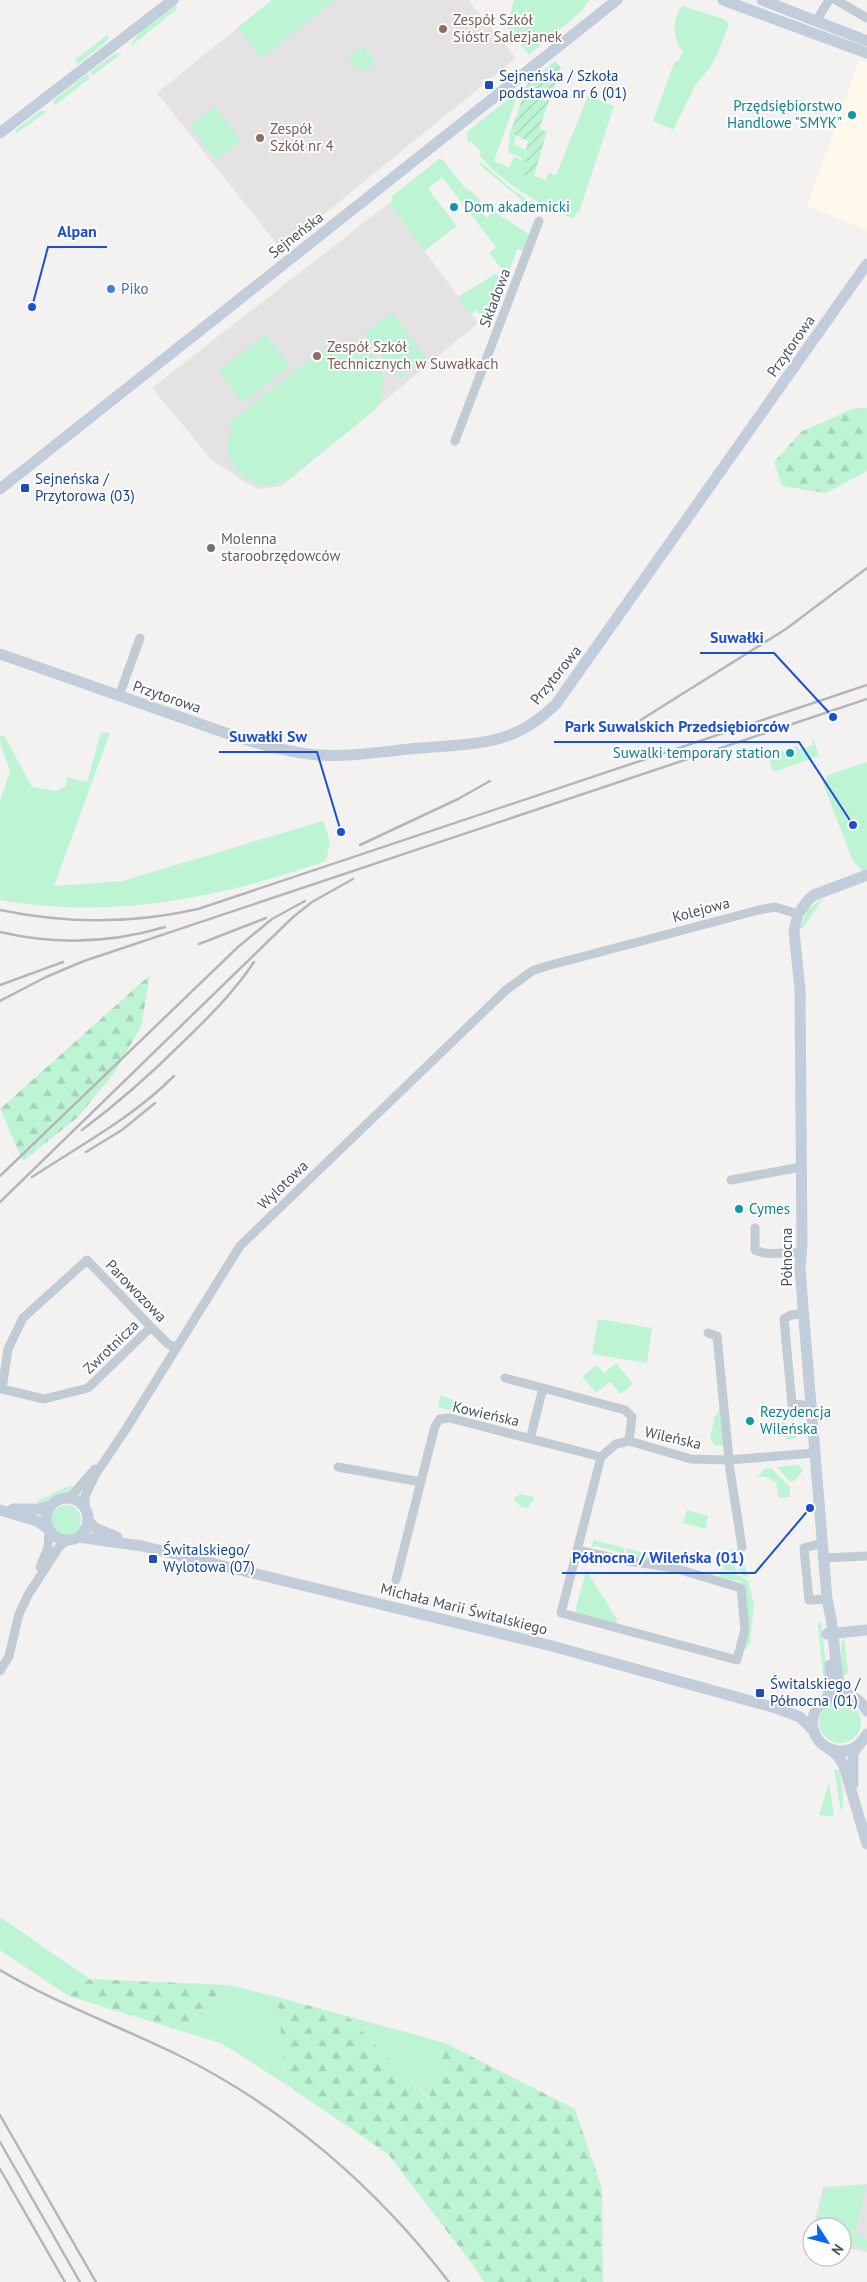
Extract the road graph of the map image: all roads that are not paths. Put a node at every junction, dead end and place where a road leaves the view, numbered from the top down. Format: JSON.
{"nodes":[{"id":1,"x":173,"y":0,"type":"edge"},
{"id":2,"x":723,"y":0,"type":"edge"},
{"id":3,"x":762,"y":0,"type":"edge"},
{"id":4,"x":829,"y":0,"type":"edge"},
{"id":5,"x":836,"y":0,"type":"edge"},
{"id":6,"x":613,"y":2,"type":"edge"},
{"id":7,"x":867,"y":18,"type":"edge"},
{"id":8,"x":816,"y":21,"type":"junction"},
{"id":9,"x":867,"y":42,"type":"edge"},
{"id":10,"x":867,"y":53,"type":"edge"},
{"id":11,"x":0,"y":133,"type":"edge"},
{"id":12,"x":539,"y":221,"type":"dead end"},
{"id":13,"x":867,"y":264,"type":"edge"},
{"id":14,"x":455,"y":441,"type":"dead end"},
{"id":15,"x":0,"y":489,"type":"edge"},
{"id":16,"x":140,"y":638,"type":"dead end"},
{"id":17,"x":0,"y":654,"type":"edge"},
{"id":18,"x":119,"y":696,"type":"junction"},
{"id":19,"x":867,"y":875,"type":"edge"},
{"id":20,"x":798,"y":914,"type":"junction"},
{"id":21,"x":532,"y":971,"type":"joint"},
{"id":22,"x":800,"y":1167,"type":"junction"},
{"id":23,"x":731,"y":1180,"type":"dead end"},
{"id":24,"x":754,"y":1228,"type":"dead end"},
{"id":25,"x":801,"y":1253,"type":"junction"},
{"id":26,"x":803,"y":1314,"type":"junction"},
{"id":27,"x":151,"y":1327,"type":"junction"},
{"id":28,"x":708,"y":1333,"type":"dead end"},
{"id":29,"x":175,"y":1347,"type":"junction"},
{"id":30,"x":505,"y":1378,"type":"dead end"},
{"id":31,"x":543,"y":1388,"type":"junction"},
{"id":32,"x":2,"y":1389,"type":"joint"},
{"id":33,"x":811,"y":1406,"type":"junction"},
{"id":34,"x":530,"y":1439,"type":"junction"},
{"id":35,"x":629,"y":1441,"type":"junction"},
{"id":36,"x":814,"y":1453,"type":"junction"},
{"id":37,"x":601,"y":1457,"type":"junction"},
{"id":38,"x":104,"y":1460,"type":"junction"},
{"id":39,"x":729,"y":1460,"type":"junction"},
{"id":40,"x":338,"y":1467,"type":"dead end"},
{"id":41,"x":421,"y":1482,"type":"junction"},
{"id":42,"x":67,"y":1498,"type":"junction"},
{"id":43,"x":50,"y":1505,"type":"junction"},
{"id":44,"x":85,"y":1508,"type":"junction"},
{"id":45,"x":0,"y":1509,"type":"edge"},
{"id":46,"x":88,"y":1520,"type":"junction"},
{"id":47,"x":48,"y":1530,"type":"junction"},
{"id":48,"x":73,"y":1539,"type":"junction"},
{"id":49,"x":823,"y":1543,"type":"junction"},
{"id":50,"x":142,"y":1546,"type":"junction"},
{"id":51,"x":742,"y":1547,"type":"dead end"},
{"id":52,"x":577,"y":1550,"type":"junction"},
{"id":53,"x":867,"y":1556,"type":"edge"},
{"id":54,"x":824,"y":1558,"type":"junction"},
{"id":55,"x":396,"y":1580,"type":"dead end"},
{"id":56,"x":34,"y":1586,"type":"junction"},
{"id":57,"x":827,"y":1599,"type":"junction"},
{"id":58,"x":867,"y":1630,"type":"edge"},
{"id":59,"x":830,"y":1634,"type":"junction"},
{"id":60,"x":0,"y":1671,"type":"edge"},
{"id":61,"x":850,"y":1696,"type":"junction"},
{"id":62,"x":824,"y":1700,"type":"junction"},
{"id":63,"x":776,"y":1708,"type":"junction"},
{"id":64,"x":867,"y":1711,"type":"edge"},
{"id":65,"x":814,"y":1731,"type":"junction"},
{"id":66,"x":864,"y":1739,"type":"edge"},
{"id":67,"x":828,"y":1748,"type":"junction"},
{"id":68,"x":853,"y":1798,"type":"junction"},
{"id":69,"x":867,"y":1844,"type":"edge"}],
"edges":[{"from":1,"to":11,"type":"street"},
{"from":2,"to":10,"type":"street"},
{"from":3,"to":8,"type":"street"},
{"from":4,"to":8,"type":"street"},
{"from":5,"to":7,"type":"street"},
{"from":6,"to":15,"type":"street","name":"Sejneńska"},
{"from":8,"to":9,"type":"street"},
{"from":12,"to":14,"type":"street","name":"Składowa"},
{"from":13,"to":18,"type":"street","name":"Przytorowa"},
{"from":16,"to":18,"type":"street"},
{"from":17,"to":18,"type":"street","name":"Przytorowa"},
{"from":19,"to":20,"type":"street"},
{"from":20,"to":21,"type":"street","name":"Kolejowa"},
{"from":20,"to":22,"type":"street","name":"Północna"},
{"from":21,"to":29,"type":"street","name":"Wylotowa"},
{"from":22,"to":23,"type":"street"},
{"from":22,"to":25,"type":"street","name":"Północna"},
{"from":24,"to":25,"type":"street"},
{"from":25,"to":26,"type":"street","name":"Północna"},
{"from":26,"to":33,"type":"street","name":"Północna"},
{"from":26,"to":33,"type":"street"},
{"from":27,"to":29,"type":"street","name":"Parowozowa"},
{"from":27,"to":32,"type":"street","name":"Zwrotnicza"},
{"from":27,"to":32,"type":"street","name":"Parowozowa"},
{"from":28,"to":39,"type":"street"},
{"from":29,"to":38,"type":"street","name":"Wylotowa"},
{"from":30,"to":31,"type":"street"},
{"from":31,"to":34,"type":"street"},
{"from":31,"to":35,"type":"street"},
{"from":33,"to":36,"type":"street","name":"Północna"},
{"from":34,"to":37,"type":"street","name":"Kowieńska"},
{"from":34,"to":41,"type":"street","name":"Kowieńska"},
{"from":35,"to":37,"type":"street","name":"Wileńska"},
{"from":35,"to":39,"type":"street","name":"Wileńska"},
{"from":36,"to":39,"type":"street","name":"Wileńska"},
{"from":36,"to":49,"type":"street","name":"Północna"},
{"from":37,"to":52,"type":"street"},
{"from":38,"to":42,"type":"street","name":"Wylotowa"},
{"from":38,"to":44,"type":"street","name":"Wylotowa"},
{"from":39,"to":51,"type":"street"},
{"from":40,"to":41,"type":"street"},
{"from":41,"to":55,"type":"street","name":"Kowieńska"},
{"from":42,"to":43,"type":"street"},
{"from":42,"to":44,"type":"street"},
{"from":43,"to":45,"type":"street"},
{"from":43,"to":47,"type":"street"},
{"from":44,"to":46,"type":"street"},
{"from":45,"to":47,"type":"street"},
{"from":46,"to":48,"type":"street"},
{"from":46,"to":50,"type":"street","name":"Michała Marii Świtalskiego"},
{"from":47,"to":48,"type":"street"},
{"from":47,"to":56,"type":"street"},
{"from":48,"to":50,"type":"street","name":"Michała Marii Świtalskiego"},
{"from":48,"to":56,"type":"street"},
{"from":49,"to":54,"type":"street","name":"Północna"},
{"from":49,"to":57,"type":"street"},
{"from":50,"to":63,"type":"street","name":"Michała Marii Świtalskiego"},
{"from":52,"to":52,"type":"street"},
{"from":53,"to":54,"type":"street"},
{"from":54,"to":57,"type":"street","name":"Północna"},
{"from":56,"to":60,"type":"street"},
{"from":57,"to":59,"type":"street","name":"Północna"},
{"from":58,"to":59,"type":"street"},
{"from":59,"to":61,"type":"street","name":"Północna"},
{"from":59,"to":62,"type":"street","name":"Północna"},
{"from":61,"to":62,"type":"street","name":"Michała Marii Świtalskiego"},
{"from":61,"to":64,"type":"street","name":"Północna"},
{"from":62,"to":63,"type":"street","name":"Michała Marii Świtalskiego"},
{"from":62,"to":65,"type":"street","name":"Północna"},
{"from":63,"to":65,"type":"street","name":"Michała Marii Świtalskiego"},
{"from":65,"to":67,"type":"street","name":"Michała Marii Świtalskiego"},
{"from":66,"to":67,"type":"street"},
{"from":66,"to":68,"type":"street"},
{"from":67,"to":68,"type":"street"},
{"from":68,"to":69,"type":"street"}]}
